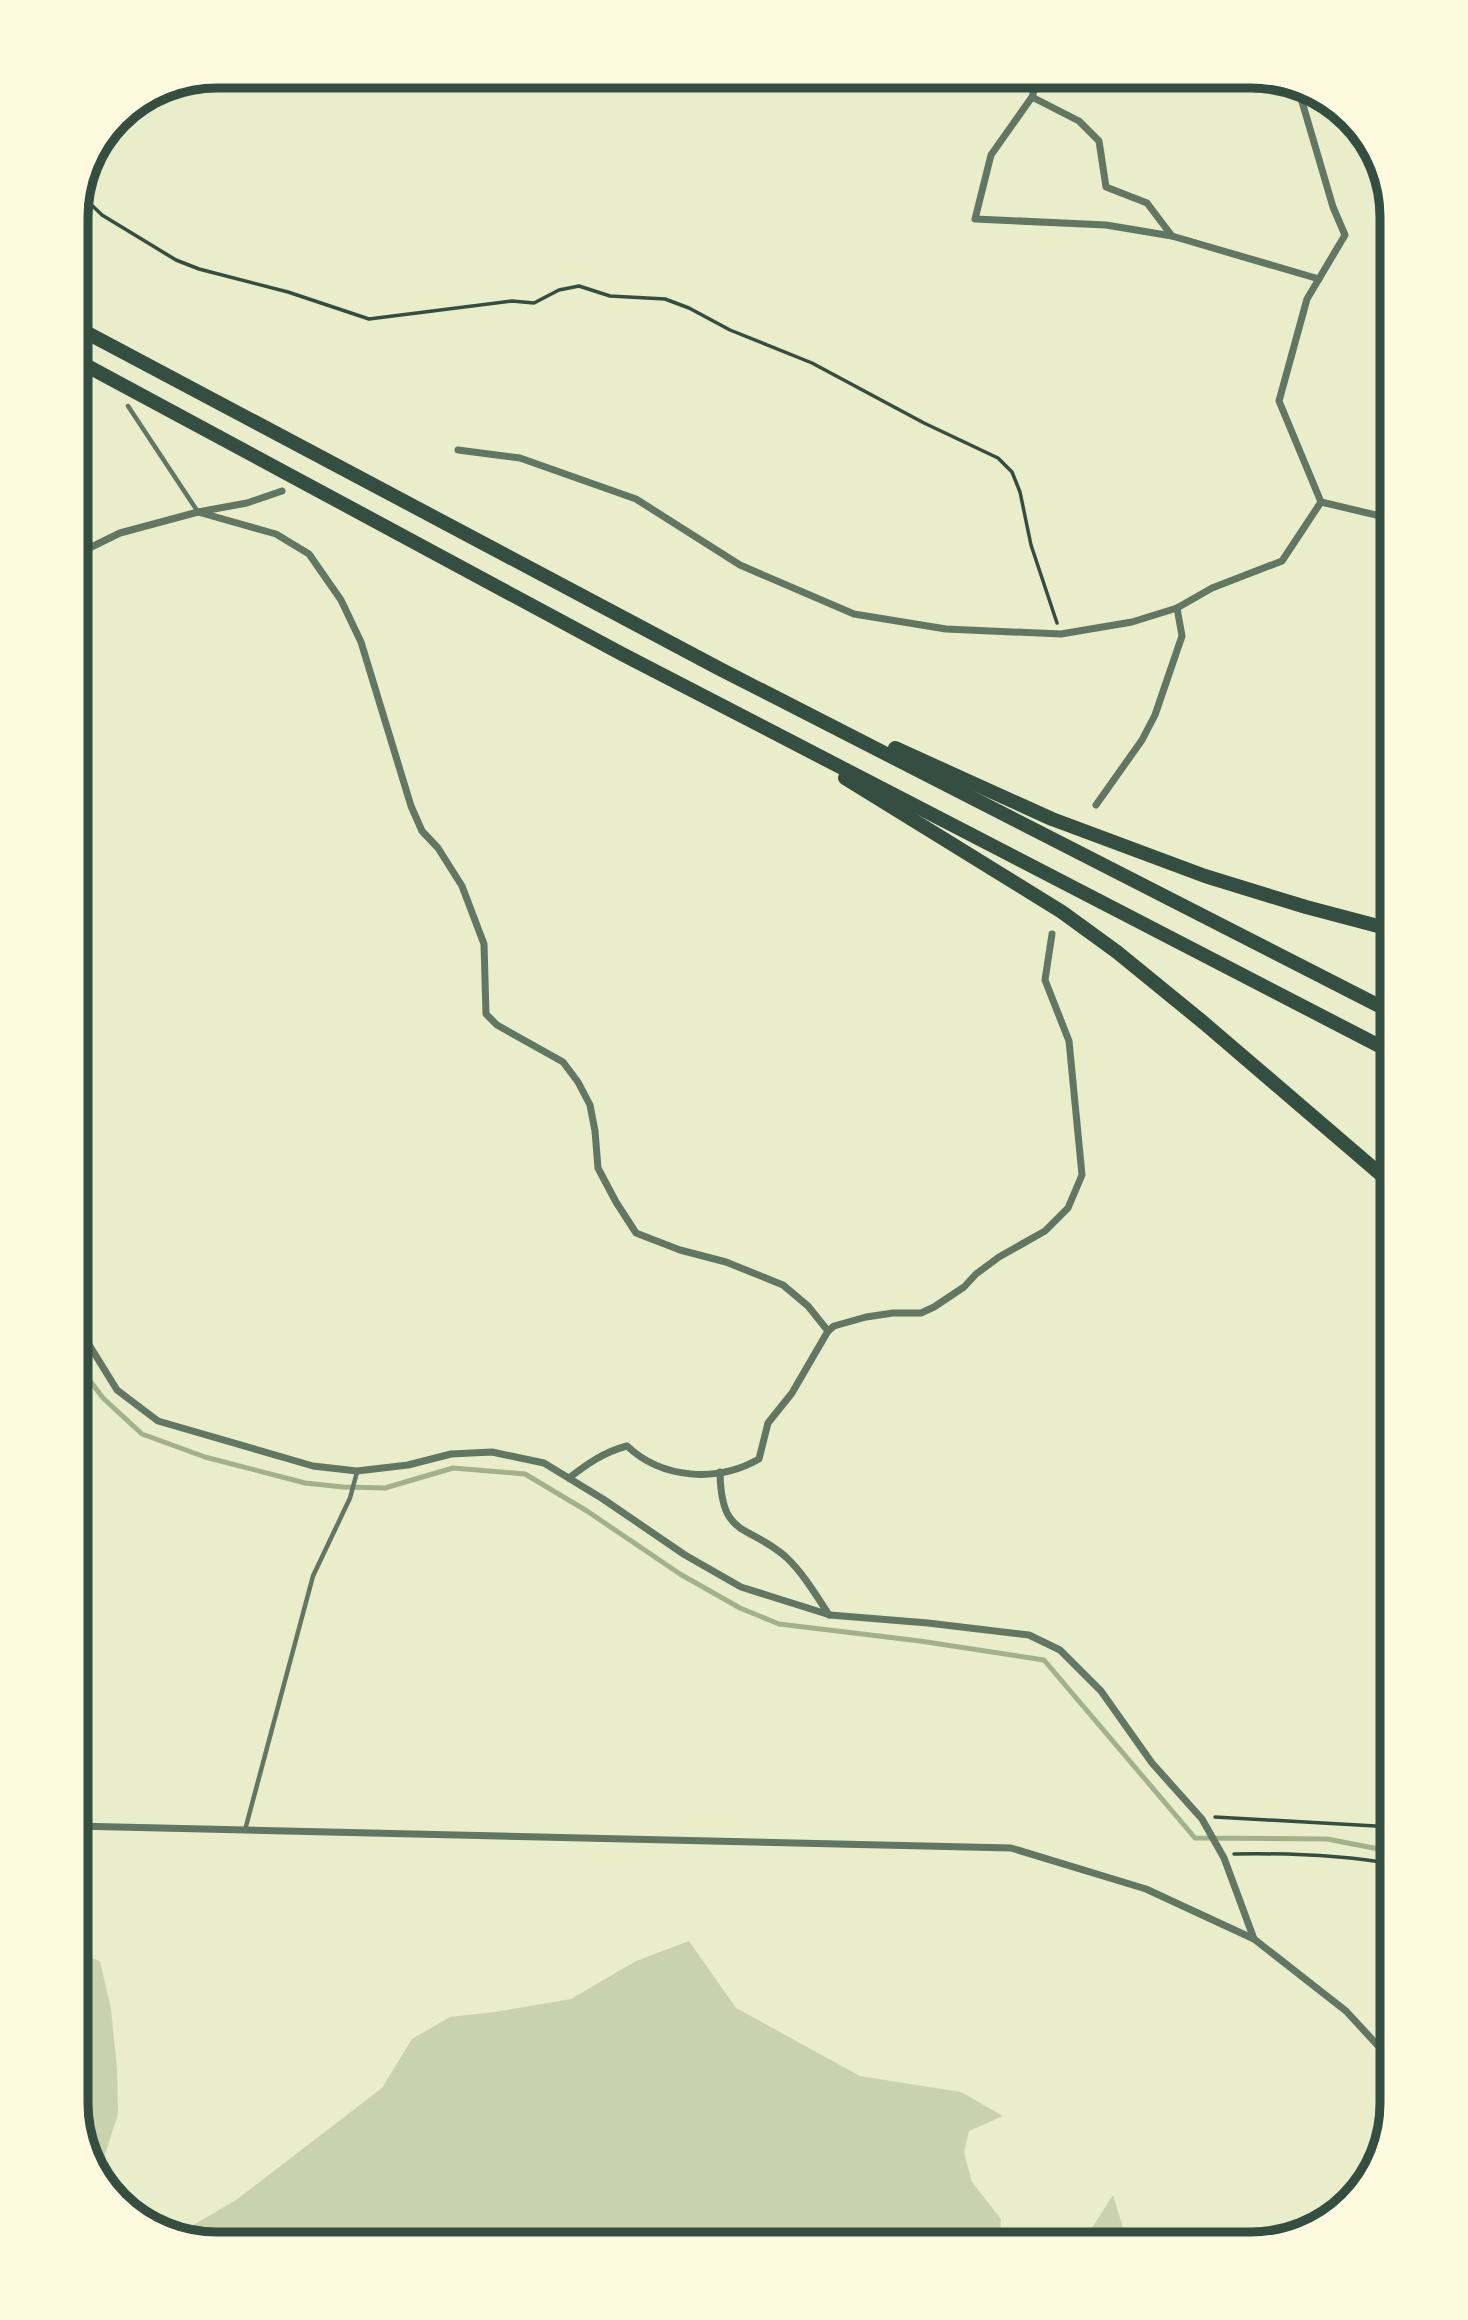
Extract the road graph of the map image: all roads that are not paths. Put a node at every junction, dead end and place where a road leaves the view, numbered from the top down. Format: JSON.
{"nodes":[{"id":1,"x":1035,"y":88,"type":"edge"},
{"id":2,"x":1032,"y":97,"type":"junction"},
{"id":3,"x":1301,"y":98,"type":"edge"},
{"id":4,"x":1172,"y":236,"type":"junction"},
{"id":5,"x":1319,"y":279,"type":"junction"},
{"id":6,"x":88,"y":333,"type":"edge"},
{"id":7,"x":88,"y":367,"type":"edge"},
{"id":8,"x":128,"y":406,"type":"dead end"},
{"id":9,"x":458,"y":450,"type":"dead end"},
{"id":10,"x":282,"y":491,"type":"dead end"},
{"id":11,"x":1321,"y":502,"type":"junction"},
{"id":12,"x":198,"y":512,"type":"junction"},
{"id":13,"x":1380,"y":516,"type":"edge"},
{"id":14,"x":88,"y":549,"type":"edge"},
{"id":15,"x":1177,"y":608,"type":"junction"},
{"id":16,"x":720,"y":669,"type":"junction"},
{"id":17,"x":718,"y":702,"type":"junction"},
{"id":18,"x":1096,"y":805,"type":"dead end"},
{"id":19,"x":1380,"y":927,"type":"edge"},
{"id":20,"x":1052,"y":934,"type":"dead end"},
{"id":21,"x":1380,"y":1006,"type":"edge"},
{"id":22,"x":1380,"y":1046,"type":"edge"},
{"id":23,"x":1380,"y":1174,"type":"edge"},
{"id":24,"x":828,"y":1331,"type":"junction"},
{"id":25,"x":88,"y":1343,"type":"edge"},
{"id":26,"x":357,"y":1471,"type":"junction"},
{"id":27,"x":720,"y":1472,"type":"junction"},
{"id":28,"x":569,"y":1478,"type":"junction"},
{"id":29,"x":830,"y":1615,"type":"junction"},
{"id":30,"x":88,"y":1826,"type":"edge"},
{"id":31,"x":245,"y":1830,"type":"junction"},
{"id":32,"x":1254,"y":1939,"type":"junction"},
{"id":33,"x":1380,"y":2048,"type":"edge"}],
"edges":[{"from":1,"to":2,"type":"street"},
{"from":2,"to":4,"type":"street"},
{"from":2,"to":4,"type":"street"},
{"from":3,"to":5,"type":"street"},
{"from":4,"to":5,"type":"street"},
{"from":5,"to":11,"type":"street"},
{"from":6,"to":16,"type":"highway"},
{"from":7,"to":17,"type":"highway"},
{"from":8,"to":12,"type":"lane"},
{"from":9,"to":15,"type":"street"},
{"from":10,"to":12,"type":"street"},
{"from":11,"to":13,"type":"street"},
{"from":11,"to":15,"type":"street"},
{"from":12,"to":14,"type":"street"},
{"from":12,"to":24,"type":"street"},
{"from":15,"to":18,"type":"street"},
{"from":16,"to":19,"type":"highway"},
{"from":16,"to":21,"type":"highway"},
{"from":17,"to":22,"type":"highway"},
{"from":17,"to":23,"type":"highway"},
{"from":20,"to":24,"type":"street"},
{"from":24,"to":27,"type":"street"},
{"from":25,"to":26,"type":"street"},
{"from":26,"to":28,"type":"street"},
{"from":26,"to":31,"type":"lane"},
{"from":27,"to":28,"type":"street"},
{"from":27,"to":29,"type":"street"},
{"from":28,"to":29,"type":"street"},
{"from":29,"to":32,"type":"street"},
{"from":30,"to":31,"type":"street"},
{"from":31,"to":32,"type":"street"},
{"from":32,"to":33,"type":"street"}]}
